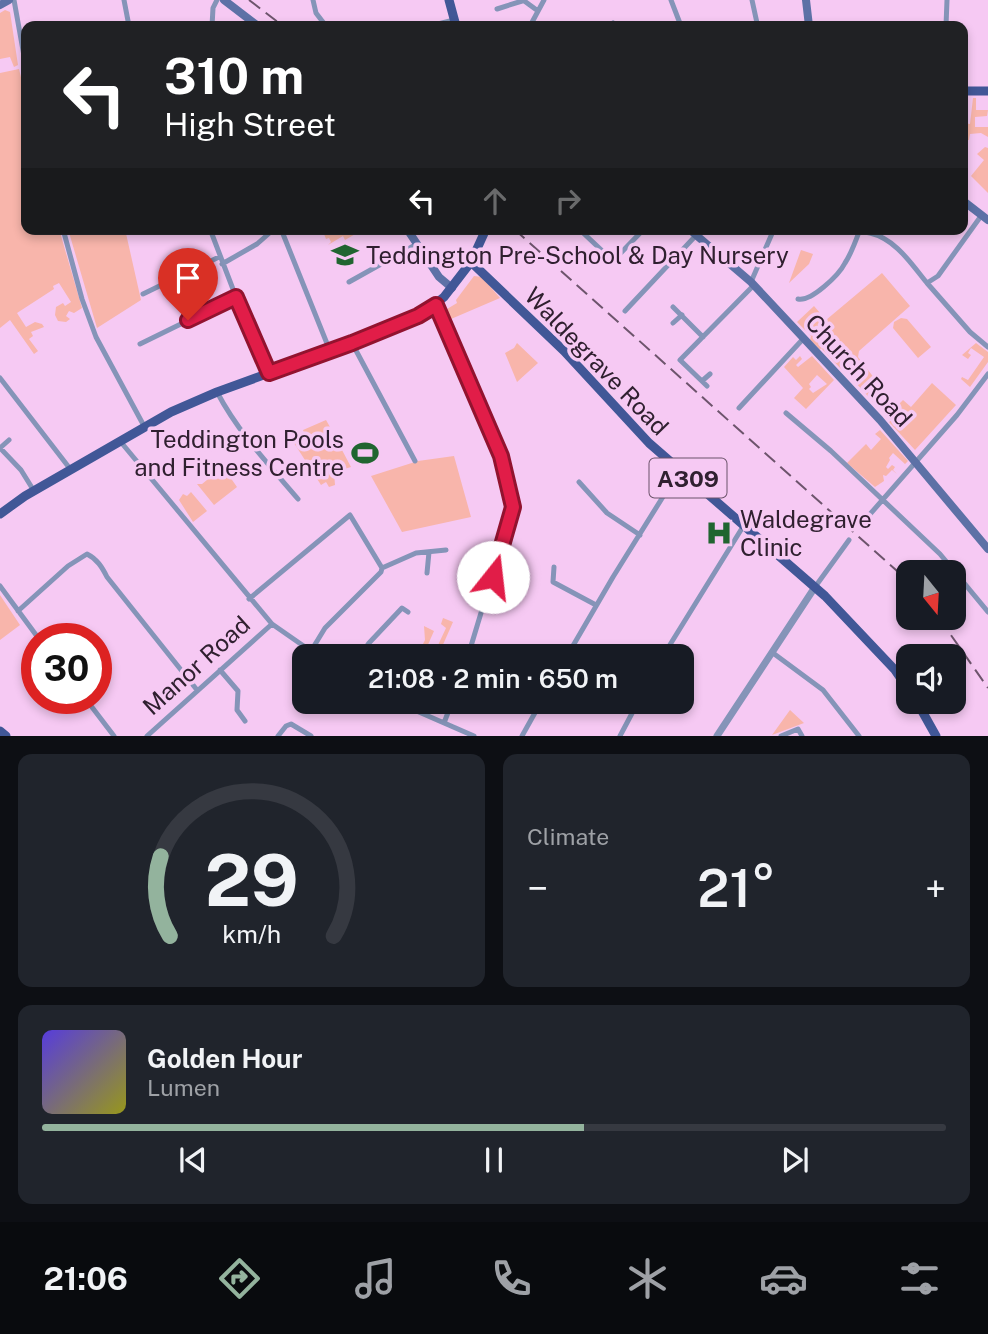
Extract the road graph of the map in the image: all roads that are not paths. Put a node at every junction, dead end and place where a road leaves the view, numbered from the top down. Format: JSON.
{"nodes":[{"id":1,"x":11,"y":0,"type":"edge"},
{"id":2,"x":124,"y":0,"type":"edge"},
{"id":3,"x":217,"y":0,"type":"edge"},
{"id":4,"x":224,"y":0,"type":"edge"},
{"id":5,"x":313,"y":0,"type":"edge"},
{"id":6,"x":449,"y":0,"type":"edge"},
{"id":7,"x":544,"y":0,"type":"edge"},
{"id":8,"x":671,"y":0,"type":"edge"},
{"id":9,"x":752,"y":0,"type":"edge"},
{"id":10,"x":806,"y":0,"type":"edge"},
{"id":11,"x":947,"y":0,"type":"edge"},
{"id":12,"x":523,"y":1,"type":"edge"},
{"id":13,"x":0,"y":5,"type":"edge"},
{"id":14,"x":496,"y":9,"type":"dead end"},
{"id":15,"x":538,"y":11,"type":"junction"},
{"id":16,"x":128,"y":21,"type":"edge"},
{"id":17,"x":212,"y":21,"type":"edge"},
{"id":18,"x":251,"y":21,"type":"edge"},
{"id":19,"x":322,"y":21,"type":"edge"},
{"id":20,"x":454,"y":21,"type":"edge"},
{"id":21,"x":533,"y":21,"type":"edge"},
{"id":22,"x":679,"y":21,"type":"edge"},
{"id":23,"x":757,"y":21,"type":"edge"},
{"id":24,"x":808,"y":21,"type":"edge"},
{"id":25,"x":946,"y":21,"type":"edge"},
{"id":26,"x":21,"y":44,"type":"edge"},
{"id":27,"x":968,"y":91,"type":"edge"},
{"id":28,"x":988,"y":91,"type":"edge"},
{"id":29,"x":968,"y":205,"type":"edge"},
{"id":30,"x":985,"y":218,"type":"edge"},
{"id":31,"x":65,"y":235,"type":"edge"},
{"id":32,"x":212,"y":235,"type":"edge"},
{"id":33,"x":267,"y":235,"type":"edge"},
{"id":34,"x":283,"y":235,"type":"edge"},
{"id":35,"x":411,"y":235,"type":"edge"},
{"id":36,"x":585,"y":235,"type":"edge"},
{"id":37,"x":638,"y":235,"type":"edge"},
{"id":38,"x":692,"y":235,"type":"edge"},
{"id":39,"x":700,"y":235,"type":"edge"},
{"id":40,"x":772,"y":235,"type":"edge"},
{"id":41,"x":858,"y":235,"type":"edge"},
{"id":42,"x":877,"y":235,"type":"edge"},
{"id":43,"x":482,"y":238,"type":"edge"},
{"id":44,"x":417,"y":244,"type":"junction"},
{"id":45,"x":219,"y":257,"type":"junction"},
{"id":46,"x":471,"y":262,"type":"junction"},
{"id":47,"x":222,"y":264,"type":"junction"},
{"id":48,"x":349,"y":282,"type":"dead end"},
{"id":49,"x":927,"y":283,"type":"junction"},
{"id":50,"x":752,"y":284,"type":"junction"},
{"id":51,"x":452,"y":288,"type":"junction"},
{"id":52,"x":143,"y":294,"type":"dead end"},
{"id":53,"x":236,"y":297,"type":"junction"},
{"id":54,"x":798,"y":299,"type":"dead end"},
{"id":55,"x":436,"y":305,"type":"junction"},
{"id":56,"x":673,"y":307,"type":"dead end"},
{"id":57,"x":625,"y":311,"type":"dead end"},
{"id":58,"x":682,"y":315,"type":"junction"},
{"id":59,"x":673,"y":323,"type":"dead end"},
{"id":60,"x":703,"y":337,"type":"junction"},
{"id":61,"x":803,"y":339,"type":"junction"},
{"id":62,"x":352,"y":343,"type":"junction"},
{"id":63,"x":140,"y":344,"type":"dead end"},
{"id":64,"x":988,"y":347,"type":"edge"},
{"id":65,"x":330,"y":351,"type":"junction"},
{"id":66,"x":269,"y":373,"type":"junction"},
{"id":67,"x":710,"y":374,"type":"dead end"},
{"id":68,"x":988,"y":374,"type":"edge"},
{"id":69,"x":0,"y":378,"type":"edge"},
{"id":70,"x":981,"y":385,"type":"junction"},
{"id":71,"x":988,"y":390,"type":"edge"},
{"id":72,"x":217,"y":392,"type":"junction"},
{"id":73,"x":739,"y":408,"type":"dead end"},
{"id":74,"x":786,"y":414,"type":"dead end"},
{"id":75,"x":144,"y":426,"type":"junction"},
{"id":76,"x":9,"y":440,"type":"dead end"},
{"id":77,"x":120,"y":441,"type":"junction"},
{"id":78,"x":415,"y":461,"type":"dead end"},
{"id":79,"x":915,"y":461,"type":"junction"},
{"id":80,"x":71,"y":470,"type":"junction"},
{"id":81,"x":679,"y":471,"type":"junction"},
{"id":82,"x":579,"y":482,"type":"dead end"},
{"id":83,"x":34,"y":491,"type":"junction"},
{"id":84,"x":298,"y":499,"type":"dead end"},
{"id":85,"x":883,"y":499,"type":"junction"},
{"id":86,"x":0,"y":514,"type":"edge"},
{"id":87,"x":864,"y":521,"type":"dead end"},
{"id":88,"x":744,"y":525,"type":"junction"},
{"id":89,"x":640,"y":534,"type":"junction"},
{"id":90,"x":849,"y":540,"type":"dead end"},
{"id":91,"x":988,"y":549,"type":"edge"},
{"id":92,"x":446,"y":550,"type":"dead end"},
{"id":93,"x":429,"y":552,"type":"junction"},
{"id":94,"x":554,"y":567,"type":"dead end"},
{"id":95,"x":382,"y":568,"type":"junction"},
{"id":96,"x":427,"y":573,"type":"dead end"},
{"id":97,"x":0,"y":586,"type":"edge"},
{"id":98,"x":815,"y":587,"type":"junction"},
{"id":99,"x":250,"y":599,"type":"junction"},
{"id":100,"x":596,"y":605,"type":"junction"},
{"id":101,"x":18,"y":611,"type":"junction"},
{"id":102,"x":408,"y":612,"type":"dead end"},
{"id":103,"x":988,"y":612,"type":"edge"},
{"id":104,"x":27,"y":623,"type":"edge"},
{"id":105,"x":272,"y":624,"type":"junction"},
{"id":106,"x":301,"y":644,"type":"edge"},
{"id":107,"x":315,"y":644,"type":"edge"},
{"id":108,"x":368,"y":644,"type":"edge"},
{"id":109,"x":472,"y":644,"type":"edge"},
{"id":110,"x":574,"y":644,"type":"edge"},
{"id":111,"x":670,"y":644,"type":"edge"},
{"id":112,"x":774,"y":653,"type":"junction"},
{"id":113,"x":220,"y":670,"type":"junction"},
{"id":114,"x":896,"y":671,"type":"edge"},
{"id":115,"x":197,"y":690,"type":"junction"},
{"id":116,"x":97,"y":714,"type":"edge"},
{"id":117,"x":424,"y":714,"type":"edge"},
{"id":118,"x":447,"y":714,"type":"edge"},
{"id":119,"x":534,"y":714,"type":"edge"},
{"id":120,"x":632,"y":714,"type":"edge"},
{"id":121,"x":924,"y":714,"type":"edge"},
{"id":122,"x":245,"y":721,"type":"dead end"},
{"id":123,"x":444,"y":723,"type":"junction"},
{"id":124,"x":0,"y":731,"type":"edge"},
{"id":125,"x":6,"y":736,"type":"edge"},
{"id":126,"x":114,"y":736,"type":"edge"},
{"id":127,"x":147,"y":736,"type":"edge"},
{"id":128,"x":278,"y":736,"type":"edge"},
{"id":129,"x":311,"y":736,"type":"edge"},
{"id":130,"x":474,"y":736,"type":"edge"},
{"id":131,"x":522,"y":736,"type":"edge"},
{"id":132,"x":620,"y":736,"type":"edge"},
{"id":133,"x":717,"y":736,"type":"edge"},
{"id":134,"x":781,"y":736,"type":"edge"},
{"id":135,"x":802,"y":736,"type":"edge"},
{"id":136,"x":859,"y":736,"type":"edge"},
{"id":137,"x":936,"y":736,"type":"edge"}],
"edges":[{"from":1,"to":13,"type":"main road"},
{"from":1,"to":26,"type":"street"},
{"from":2,"to":16,"type":"street"},
{"from":3,"to":17,"type":"street"},
{"from":4,"to":18,"type":"main road"},
{"from":5,"to":19,"type":"street"},
{"from":6,"to":20,"type":"main road"},
{"from":7,"to":15,"type":"street"},
{"from":8,"to":22,"type":"street"},
{"from":9,"to":23,"type":"street"},
{"from":10,"to":24,"type":"main road"},
{"from":11,"to":25,"type":"street"},
{"from":12,"to":14,"type":"street"},
{"from":12,"to":15,"type":"street"},
{"from":15,"to":21,"type":"street"},
{"from":27,"to":28,"type":"main road"},
{"from":29,"to":30,"type":"main road"},
{"from":30,"to":49,"type":"street"},
{"from":31,"to":75,"type":"street"},
{"from":32,"to":45,"type":"street"},
{"from":33,"to":47,"type":"street"},
{"from":34,"to":65,"type":"street"},
{"from":35,"to":44,"type":"main road"},
{"from":36,"to":37,"type":"street"},
{"from":38,"to":57,"type":"street"},
{"from":39,"to":50,"type":"main road","name":"Church Road"},
{"from":40,"to":50,"type":"street"},
{"from":41,"to":54,"type":"street"},
{"from":42,"to":49,"type":"street"},
{"from":43,"to":46,"type":"main road"},
{"from":44,"to":48,"type":"street"},
{"from":44,"to":51,"type":"main road"},
{"from":45,"to":47,"type":"street"},
{"from":45,"to":52,"type":"street"},
{"from":46,"to":51,"type":"main road"},
{"from":46,"to":81,"type":"main road","name":"Waldegrave Road","number":"A309"},
{"from":47,"to":53,"type":"street"},
{"from":49,"to":64,"type":"street"},
{"from":50,"to":60,"type":"street"},
{"from":50,"to":61,"type":"main road","name":"Church Road"},
{"from":51,"to":55,"type":"main road"},
{"from":53,"to":63,"type":"street"},
{"from":53,"to":66,"type":"street"},
{"from":55,"to":62,"type":"main road"},
{"from":55,"to":109,"type":"street"},
{"from":56,"to":58,"type":"street"},
{"from":58,"to":59,"type":"street"},
{"from":58,"to":60,"type":"street"},
{"from":60,"to":67,"type":"street"},
{"from":61,"to":73,"type":"street"},
{"from":61,"to":79,"type":"main road","name":"Church Road"},
{"from":62,"to":65,"type":"main road"},
{"from":62,"to":78,"type":"street"},
{"from":65,"to":66,"type":"main road"},
{"from":66,"to":72,"type":"main road"},
{"from":68,"to":70,"type":"street"},
{"from":69,"to":80,"type":"street"},
{"from":70,"to":71,"type":"street"},
{"from":70,"to":79,"type":"street"},
{"from":72,"to":75,"type":"main road"},
{"from":72,"to":84,"type":"street"},
{"from":74,"to":85,"type":"street"},
{"from":75,"to":77,"type":"main road"},
{"from":76,"to":83,"type":"street"},
{"from":77,"to":80,"type":"main road"},
{"from":77,"to":99,"type":"street"},
{"from":79,"to":85,"type":"street"},
{"from":79,"to":91,"type":"main road","name":"Church Road"},
{"from":80,"to":83,"type":"main road"},
{"from":81,"to":88,"type":"main road","name":"Waldegrave Road","number":"A309"},
{"from":81,"to":89,"type":"street"},
{"from":82,"to":89,"type":"street"},
{"from":83,"to":86,"type":"main road"},
{"from":85,"to":87,"type":"street"},
{"from":85,"to":103,"type":"street"},
{"from":88,"to":98,"type":"main road","name":"Waldegrave Road","number":"A309"},
{"from":88,"to":111,"type":"street"},
{"from":89,"to":100,"type":"street"},
{"from":90,"to":98,"type":"street"},
{"from":92,"to":93,"type":"street"},
{"from":93,"to":95,"type":"street"},
{"from":93,"to":96,"type":"street"},
{"from":94,"to":100,"type":"street"},
{"from":95,"to":99,"type":"street"},
{"from":95,"to":107,"type":"street"},
{"from":97,"to":101,"type":"street"},
{"from":98,"to":112,"type":"street"},
{"from":98,"to":114,"type":"main road","name":"Waldegrave Road","number":"A309"},
{"from":99,"to":105,"type":"street"},
{"from":100,"to":110,"type":"street"},
{"from":101,"to":104,"type":"street"},
{"from":101,"to":115,"type":"street"},
{"from":102,"to":108,"type":"street"},
{"from":105,"to":106,"type":"street"},
{"from":105,"to":113,"type":"street","name":"Manor Road"},
{"from":112,"to":133,"type":"street"},
{"from":112,"to":136,"type":"street"},
{"from":113,"to":115,"type":"street","name":"Manor Road"},
{"from":113,"to":122,"type":"street"},
{"from":115,"to":127,"type":"street","name":"Manor Road"},
{"from":116,"to":126,"type":"street"},
{"from":117,"to":123,"type":"street"},
{"from":118,"to":123,"type":"street"},
{"from":119,"to":131,"type":"street"},
{"from":120,"to":132,"type":"street"},
{"from":121,"to":137,"type":"main road"},
{"from":123,"to":130,"type":"street"},
{"from":124,"to":125,"type":"main road"},
{"from":128,"to":129,"type":"street"},
{"from":134,"to":135,"type":"street"}]}
